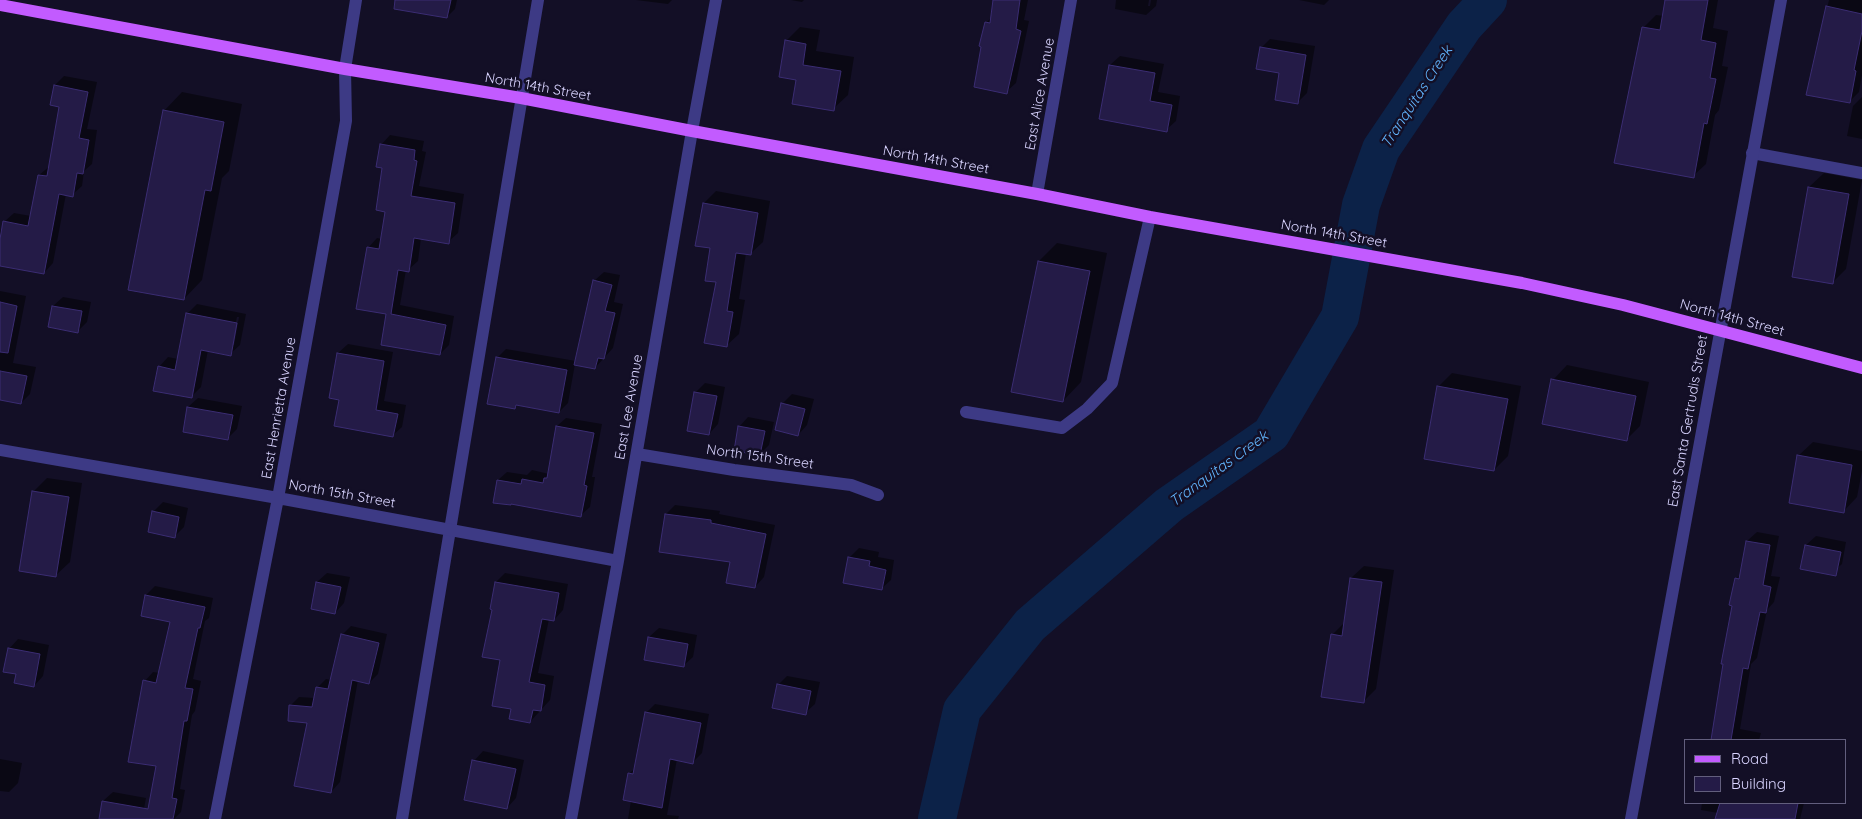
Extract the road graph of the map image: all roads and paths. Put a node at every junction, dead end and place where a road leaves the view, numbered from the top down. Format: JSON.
{"nodes":[{"id":1,"x":356,"y":0,"type":"edge"},
{"id":2,"x":538,"y":0,"type":"edge"},
{"id":3,"x":716,"y":0,"type":"edge"},
{"id":4,"x":1071,"y":0,"type":"edge"},
{"id":5,"x":1781,"y":0,"type":"edge"},
{"id":6,"x":0,"y":5,"type":"edge"},
{"id":7,"x":345,"y":69,"type":"junction"},
{"id":8,"x":521,"y":98,"type":"junction"},
{"id":9,"x":692,"y":131,"type":"junction"},
{"id":10,"x":1752,"y":153,"type":"junction"},
{"id":11,"x":1862,"y":173,"type":"edge"},
{"id":12,"x":1037,"y":194,"type":"junction"},
{"id":13,"x":1150,"y":217,"type":"junction"},
{"id":14,"x":1720,"y":330,"type":"junction"},
{"id":15,"x":1862,"y":368,"type":"edge"},
{"id":16,"x":966,"y":412,"type":"dead end"},
{"id":17,"x":0,"y":450,"type":"edge"},
{"id":18,"x":637,"y":454,"type":"junction"},
{"id":19,"x":878,"y":495,"type":"dead end"},
{"id":20,"x":278,"y":498,"type":"junction"},
{"id":21,"x":451,"y":530,"type":"junction"},
{"id":22,"x":618,"y":561,"type":"junction"},
{"id":23,"x":215,"y":819,"type":"edge"},
{"id":24,"x":402,"y":819,"type":"edge"},
{"id":25,"x":571,"y":819,"type":"edge"},
{"id":26,"x":1630,"y":819,"type":"edge"}],
"edges":[{"from":1,"to":7,"type":"street","name":"East Henrietta Avenue"},
{"from":2,"to":8,"type":"street"},
{"from":3,"to":9,"type":"street","name":"East Lee Avenue"},
{"from":4,"to":12,"type":"street","name":"East Alice Avenue"},
{"from":5,"to":10,"type":"street","name":"East Santa Gertrudis Street"},
{"from":6,"to":7,"type":"main road","name":"North 14th Street"},
{"from":7,"to":8,"type":"main road","name":"North 14th Street"},
{"from":7,"to":20,"type":"street","name":"East Henrietta Avenue"},
{"from":8,"to":9,"type":"main road","name":"North 14th Street"},
{"from":8,"to":21,"type":"street"},
{"from":9,"to":12,"type":"main road","name":"North 14th Street"},
{"from":9,"to":18,"type":"street","name":"East Lee Avenue"},
{"from":10,"to":11,"type":"street"},
{"from":10,"to":14,"type":"street","name":"East Santa Gertrudis Street"},
{"from":12,"to":13,"type":"main road","name":"North 14th Street"},
{"from":13,"to":14,"type":"main road","name":"North 14th Street"},
{"from":13,"to":16,"type":"street"},
{"from":14,"to":15,"type":"main road","name":"North 14th Street"},
{"from":14,"to":26,"type":"street","name":"East Santa Gertrudis Street"},
{"from":17,"to":20,"type":"street","name":"North 15th Street"},
{"from":18,"to":19,"type":"street","name":"North 15th Street"},
{"from":18,"to":22,"type":"street","name":"East Lee Avenue"},
{"from":20,"to":21,"type":"street","name":"North 15th Street"},
{"from":20,"to":23,"type":"street","name":"East Henrietta Avenue"},
{"from":21,"to":22,"type":"street","name":"North 15th Street"},
{"from":21,"to":24,"type":"street"},
{"from":22,"to":25,"type":"street","name":"East Lee Avenue"}]}
